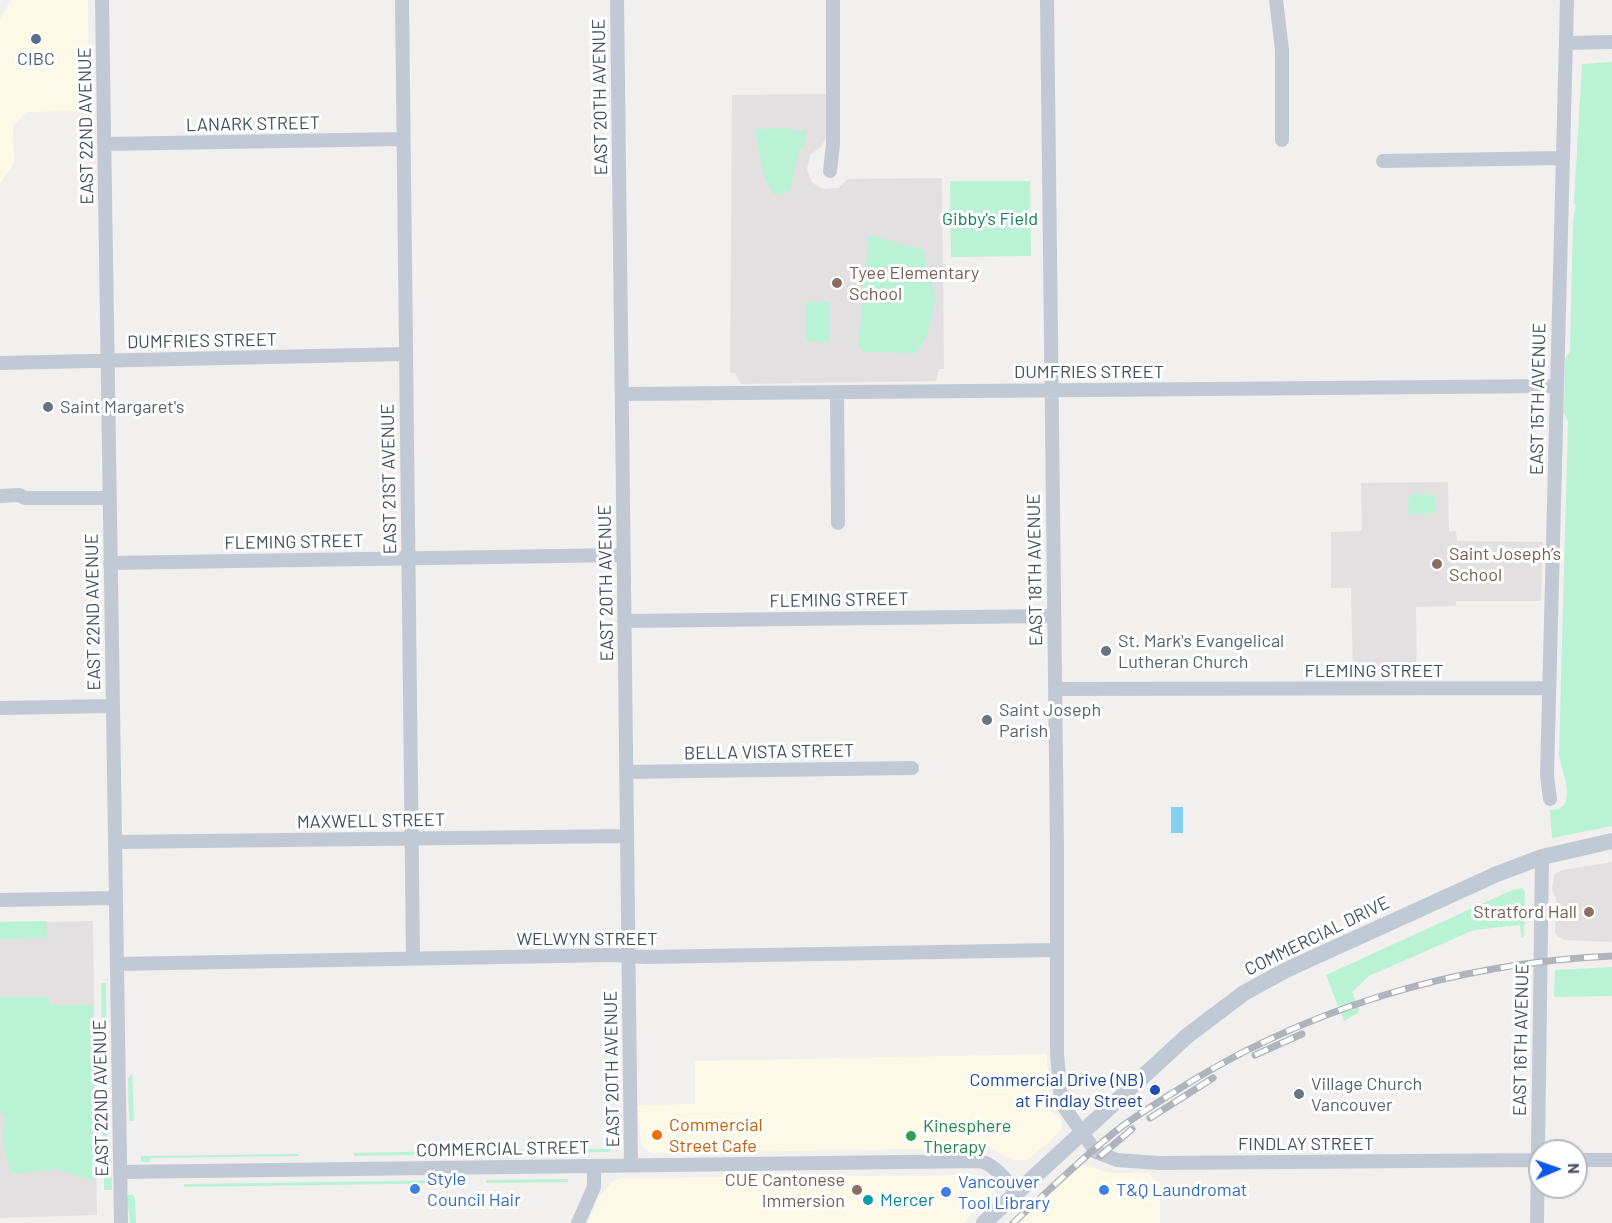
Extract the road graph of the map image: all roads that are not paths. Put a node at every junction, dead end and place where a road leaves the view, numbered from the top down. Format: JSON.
{"nodes":[{"id":1,"x":102,"y":0,"type":"edge"},
{"id":2,"x":402,"y":0,"type":"edge"},
{"id":3,"x":617,"y":0,"type":"edge"},
{"id":4,"x":833,"y":0,"type":"edge"},
{"id":5,"x":1047,"y":0,"type":"edge"},
{"id":6,"x":1276,"y":0,"type":"edge"},
{"id":7,"x":1567,"y":0,"type":"edge"},
{"id":8,"x":1612,"y":42,"type":"edge"},
{"id":9,"x":1566,"y":43,"type":"junction"},
{"id":10,"x":403,"y":139,"type":"junction"},
{"id":11,"x":1282,"y":140,"type":"dead end"},
{"id":12,"x":104,"y":144,"type":"junction"},
{"id":13,"x":1562,"y":159,"type":"junction"},
{"id":14,"x":1383,"y":161,"type":"dead end"},
{"id":15,"x":830,"y":171,"type":"dead end"},
{"id":16,"x":406,"y":354,"type":"junction"},
{"id":17,"x":107,"y":361,"type":"junction"},
{"id":18,"x":0,"y":363,"type":"edge"},
{"id":19,"x":1557,"y":386,"type":"junction"},
{"id":20,"x":1050,"y":391,"type":"junction"},
{"id":21,"x":837,"y":392,"type":"junction"},
{"id":22,"x":622,"y":394,"type":"junction"},
{"id":23,"x":0,"y":496,"type":"edge"},
{"id":24,"x":109,"y":498,"type":"junction"},
{"id":25,"x":838,"y":524,"type":"dead end"},
{"id":26,"x":623,"y":555,"type":"junction"},
{"id":27,"x":408,"y":558,"type":"junction"},
{"id":28,"x":110,"y":563,"type":"junction"},
{"id":29,"x":1054,"y":616,"type":"junction"},
{"id":30,"x":624,"y":621,"type":"junction"},
{"id":31,"x":1550,"y":687,"type":"junction"},
{"id":32,"x":1055,"y":689,"type":"junction"},
{"id":33,"x":113,"y":706,"type":"junction"},
{"id":34,"x":0,"y":708,"type":"edge"},
{"id":35,"x":912,"y":768,"type":"dead end"},
{"id":36,"x":626,"y":772,"type":"junction"},
{"id":37,"x":1550,"y":798,"type":"dead end"},
{"id":38,"x":627,"y":836,"type":"junction"},
{"id":39,"x":412,"y":838,"type":"junction"},
{"id":40,"x":115,"y":842,"type":"junction"},
{"id":41,"x":1611,"y":842,"type":"edge"},
{"id":42,"x":1542,"y":857,"type":"junction"},
{"id":43,"x":116,"y":898,"type":"junction"},
{"id":44,"x":0,"y":900,"type":"edge"},
{"id":45,"x":1057,"y":950,"type":"junction"},
{"id":46,"x":630,"y":956,"type":"junction"},
{"id":47,"x":413,"y":958,"type":"junction"},
{"id":48,"x":117,"y":964,"type":"junction"},
{"id":49,"x":1082,"y":1134,"type":"junction"},
{"id":50,"x":1539,"y":1139,"type":"edge"},
{"id":51,"x":1528,"y":1160,"type":"edge"},
{"id":52,"x":1588,"y":1160,"type":"edge"},
{"id":53,"x":1612,"y":1160,"type":"edge"},
{"id":54,"x":631,"y":1165,"type":"junction"},
{"id":55,"x":594,"y":1166,"type":"junction"},
{"id":56,"x":120,"y":1172,"type":"junction"},
{"id":57,"x":1017,"y":1193,"type":"junction"},
{"id":58,"x":1538,"y":1199,"type":"edge"},
{"id":59,"x":121,"y":1223,"type":"edge"},
{"id":60,"x":578,"y":1223,"type":"edge"},
{"id":61,"x":984,"y":1223,"type":"edge"},
{"id":62,"x":1537,"y":1223,"type":"edge"}],
"edges":[{"from":1,"to":12,"type":"street","name":"EAST 22ND AVENUE"},
{"from":2,"to":10,"type":"street","name":"EAST 21ST AVENUE"},
{"from":3,"to":22,"type":"street","name":"EAST 20TH AVENUE"},
{"from":4,"to":15,"type":"street"},
{"from":5,"to":20,"type":"street","name":"EAST 18TH AVENUE"},
{"from":6,"to":11,"type":"street"},
{"from":7,"to":9,"type":"street","name":"EAST 15TH AVENUE"},
{"from":8,"to":9,"type":"street"},
{"from":9,"to":13,"type":"street","name":"EAST 15TH AVENUE"},
{"from":10,"to":12,"type":"street","name":"LANARK STREET"},
{"from":10,"to":16,"type":"street","name":"EAST 21ST AVENUE"},
{"from":12,"to":17,"type":"street","name":"EAST 22ND AVENUE"},
{"from":13,"to":14,"type":"street"},
{"from":13,"to":19,"type":"street","name":"EAST 15TH AVENUE"},
{"from":16,"to":17,"type":"street","name":"DUMFRIES STREET"},
{"from":16,"to":27,"type":"street","name":"EAST 21ST AVENUE"},
{"from":17,"to":18,"type":"street","name":"DUMFRIES STREET"},
{"from":17,"to":24,"type":"street","name":"EAST 22ND AVENUE"},
{"from":19,"to":20,"type":"street","name":"DUMFRIES STREET"},
{"from":19,"to":31,"type":"street","name":"EAST 15TH AVENUE"},
{"from":20,"to":21,"type":"street","name":"DUMFRIES STREET"},
{"from":20,"to":29,"type":"street","name":"EAST 18TH AVENUE"},
{"from":21,"to":22,"type":"street","name":"DUMFRIES STREET"},
{"from":21,"to":25,"type":"street"},
{"from":22,"to":26,"type":"street","name":"EAST 20TH AVENUE"},
{"from":23,"to":24,"type":"street"},
{"from":24,"to":28,"type":"street","name":"EAST 22ND AVENUE"},
{"from":26,"to":27,"type":"street","name":"FLEMING STREET"},
{"from":26,"to":30,"type":"street","name":"EAST 20TH AVENUE"},
{"from":27,"to":28,"type":"street","name":"FLEMING STREET"},
{"from":27,"to":39,"type":"street","name":"EAST 21ST AVENUE"},
{"from":28,"to":33,"type":"street","name":"EAST 22ND AVENUE"},
{"from":29,"to":30,"type":"street","name":"FLEMING STREET"},
{"from":29,"to":32,"type":"street","name":"EAST 18TH AVENUE"},
{"from":30,"to":36,"type":"street","name":"EAST 20TH AVENUE"},
{"from":31,"to":32,"type":"street","name":"FLEMING STREET"},
{"from":31,"to":37,"type":"street","name":"EAST 15TH AVENUE"},
{"from":32,"to":45,"type":"street","name":"EAST 18TH AVENUE"},
{"from":33,"to":34,"type":"street"},
{"from":33,"to":40,"type":"street","name":"EAST 22ND AVENUE"},
{"from":35,"to":36,"type":"street","name":"BELLA VISTA STREET"},
{"from":36,"to":38,"type":"street","name":"EAST 20TH AVENUE"},
{"from":38,"to":39,"type":"street","name":"MAXWELL STREET"},
{"from":38,"to":46,"type":"street","name":"EAST 20TH AVENUE"},
{"from":39,"to":40,"type":"street","name":"MAXWELL STREET"},
{"from":39,"to":47,"type":"street","name":"EAST 21ST AVENUE"},
{"from":40,"to":43,"type":"street","name":"EAST 22ND AVENUE"},
{"from":41,"to":42,"type":"street","name":"COMMERCIAL DRIVE"},
{"from":42,"to":49,"type":"street","name":"COMMERCIAL DRIVE"},
{"from":42,"to":50,"type":"street","name":"EAST 16TH AVENUE"},
{"from":43,"to":44,"type":"street"},
{"from":43,"to":48,"type":"street","name":"EAST 22ND AVENUE"},
{"from":45,"to":46,"type":"street","name":"WELWYN STREET"},
{"from":45,"to":49,"type":"street","name":"EAST 18TH AVENUE"},
{"from":46,"to":47,"type":"street","name":"WELWYN STREET"},
{"from":46,"to":54,"type":"street","name":"EAST 20TH AVENUE"},
{"from":47,"to":48,"type":"street","name":"WELWYN STREET"},
{"from":48,"to":56,"type":"street","name":"EAST 22ND AVENUE"},
{"from":49,"to":51,"type":"street","name":"FINDLAY STREET"},
{"from":49,"to":57,"type":"street","name":"COMMERCIAL DRIVE"},
{"from":52,"to":53,"type":"street"},
{"from":54,"to":55,"type":"street","name":"COMMERCIAL STREET"},
{"from":54,"to":57,"type":"street","name":"COMMERCIAL STREET"},
{"from":55,"to":56,"type":"street","name":"COMMERCIAL STREET"},
{"from":55,"to":60,"type":"street"},
{"from":56,"to":59,"type":"street","name":"EAST 22ND AVENUE"},
{"from":57,"to":61,"type":"street","name":"COMMERCIAL DRIVE"},
{"from":58,"to":62,"type":"street","name":"EAST 16TH AVENUE"}]}
